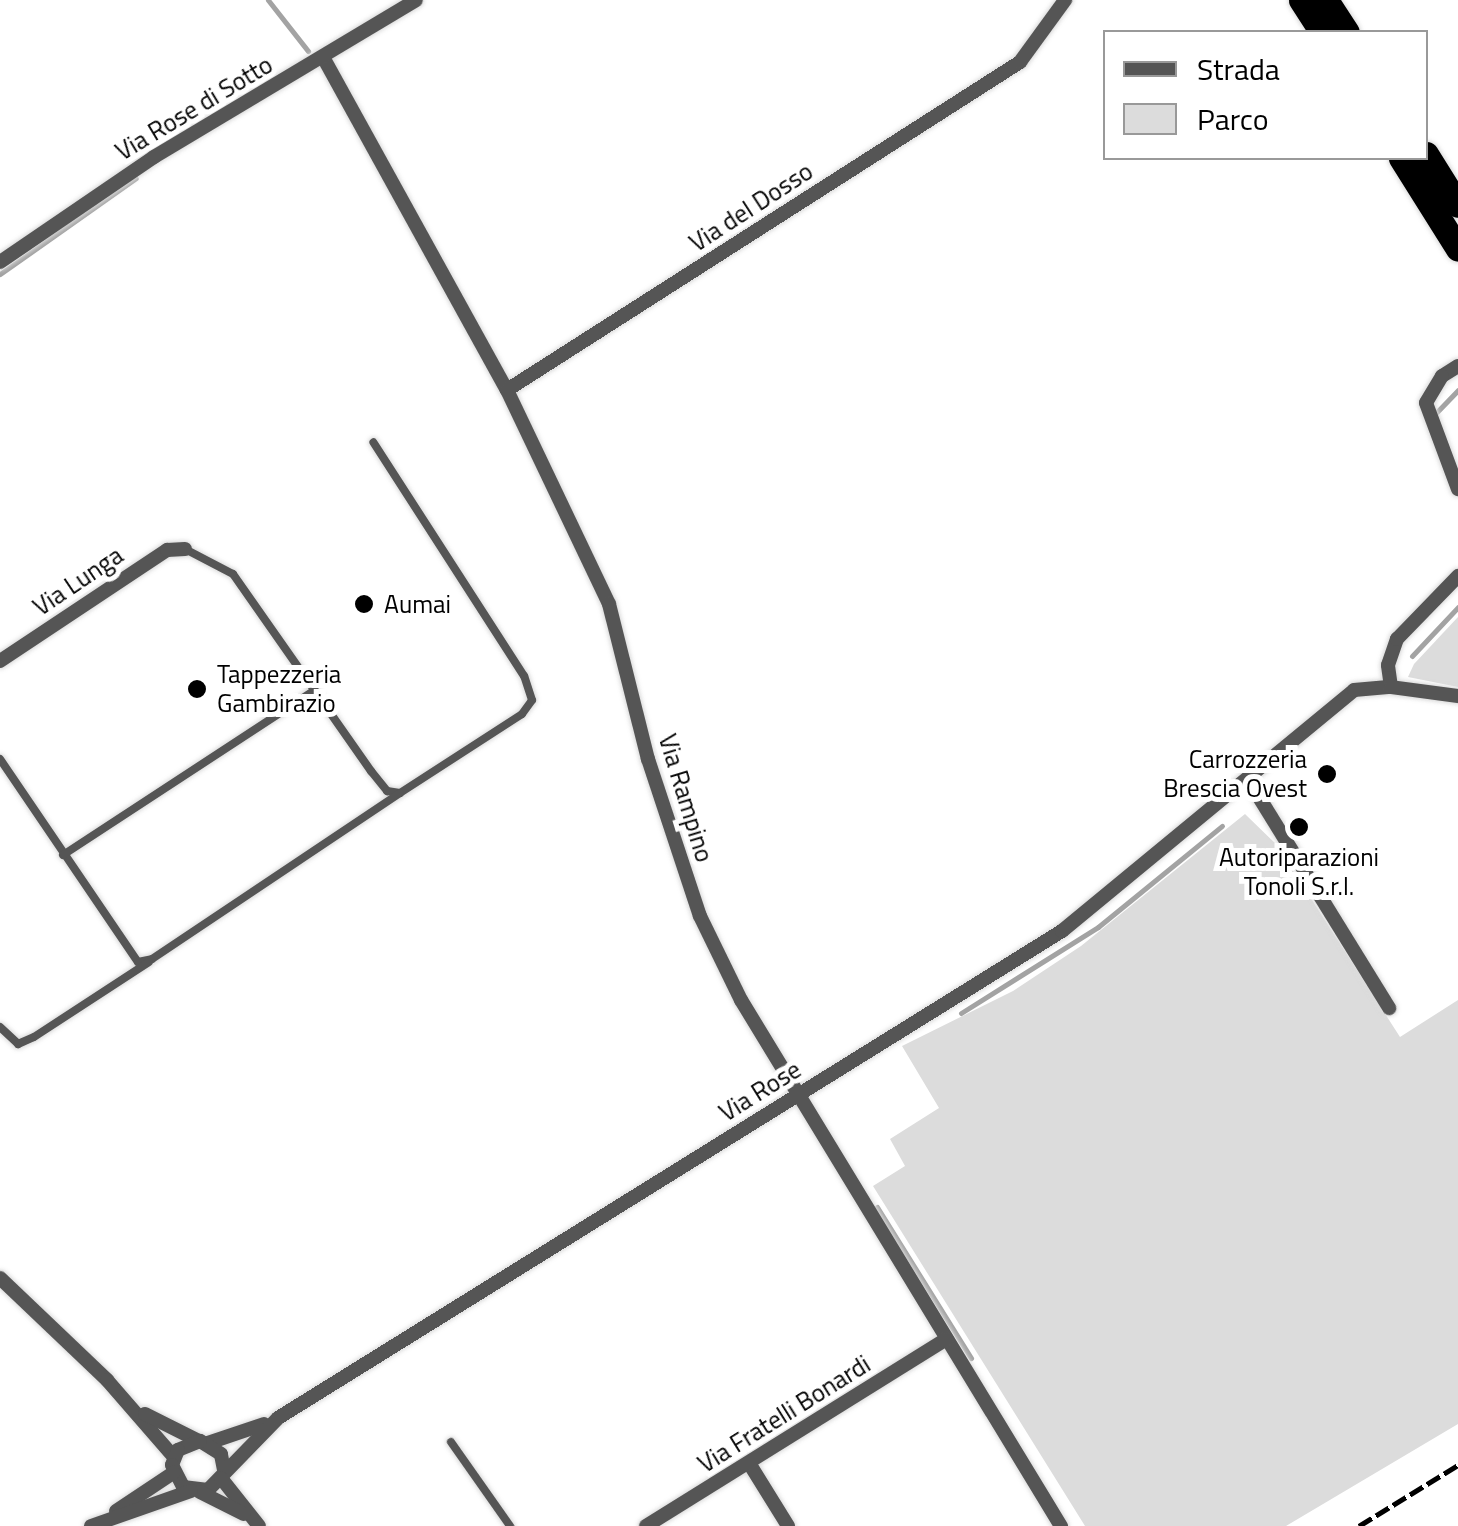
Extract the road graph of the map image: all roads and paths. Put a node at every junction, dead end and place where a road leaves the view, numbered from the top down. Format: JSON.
{"nodes":[{"id":1,"x":416,"y":0,"type":"edge"},
{"id":2,"x":1065,"y":0,"type":"edge"},
{"id":3,"x":1301,"y":0,"type":"edge"},
{"id":4,"x":1326,"y":0,"type":"edge"},
{"id":5,"x":1321,"y":30,"type":"edge"},
{"id":6,"x":1346,"y":30,"type":"edge"},
{"id":7,"x":323,"y":57,"type":"junction"},
{"id":8,"x":1428,"y":157,"type":"edge"},
{"id":9,"x":1402,"y":160,"type":"edge"},
{"id":10,"x":1458,"y":205,"type":"edge"},
{"id":11,"x":1458,"y":249,"type":"edge"},
{"id":12,"x":0,"y":262,"type":"edge"},
{"id":13,"x":1458,"y":366,"type":"edge"},
{"id":14,"x":507,"y":390,"type":"junction"},
{"id":15,"x":374,"y":442,"type":"dead end"},
{"id":16,"x":1458,"y":489,"type":"edge"},
{"id":17,"x":185,"y":549,"type":"joint"},
{"id":18,"x":1458,"y":576,"type":"edge"},
{"id":19,"x":0,"y":661,"type":"edge"},
{"id":20,"x":1391,"y":687,"type":"junction"},
{"id":21,"x":314,"y":690,"type":"junction"},
{"id":22,"x":1458,"y":696,"type":"edge"},
{"id":23,"x":0,"y":760,"type":"edge"},
{"id":24,"x":1249,"y":781,"type":"junction"},
{"id":25,"x":400,"y":793,"type":"junction"},
{"id":26,"x":63,"y":856,"type":"junction"},
{"id":27,"x":152,"y":959,"type":"junction"},
{"id":28,"x":1389,"y":1008,"type":"dead end"},
{"id":29,"x":0,"y":1028,"type":"edge"},
{"id":30,"x":795,"y":1096,"type":"junction"},
{"id":31,"x":0,"y":1278,"type":"edge"},
{"id":32,"x":946,"y":1339,"type":"junction"},
{"id":33,"x":125,"y":1398,"type":"junction"},
{"id":34,"x":278,"y":1418,"type":"junction"},
{"id":35,"x":204,"y":1442,"type":"junction"},
{"id":36,"x":451,"y":1442,"type":"dead end"},
{"id":37,"x":174,"y":1457,"type":"junction"},
{"id":38,"x":749,"y":1463,"type":"junction"},
{"id":39,"x":174,"y":1473,"type":"junction"},
{"id":40,"x":222,"y":1474,"type":"junction"},
{"id":41,"x":195,"y":1491,"type":"junction"},
{"id":42,"x":256,"y":1522,"type":"edge"},
{"id":43,"x":91,"y":1526,"type":"edge"},
{"id":44,"x":510,"y":1526,"type":"edge"},
{"id":45,"x":646,"y":1526,"type":"edge"},
{"id":46,"x":788,"y":1526,"type":"edge"},
{"id":47,"x":1061,"y":1526,"type":"edge"}],
"edges":[{"from":1,"to":7,"type":"street","name":"Via Rose di Sotto"},
{"from":2,"to":14,"type":"street","name":"Via del Dosso"},
{"from":3,"to":5,"type":"highway"},
{"from":4,"to":6,"type":"highway"},
{"from":7,"to":12,"type":"street","name":"Via Rose di Sotto"},
{"from":7,"to":14,"type":"street","name":"Via Rampino"},
{"from":8,"to":10,"type":"highway"},
{"from":9,"to":11,"type":"highway"},
{"from":13,"to":16,"type":"street"},
{"from":14,"to":30,"type":"street","name":"Via Rampino"},
{"from":15,"to":25,"type":"lane"},
{"from":17,"to":19,"type":"street","name":"Via Lunga"},
{"from":17,"to":21,"type":"lane"},
{"from":18,"to":20,"type":"street"},
{"from":20,"to":22,"type":"street"},
{"from":20,"to":24,"type":"street","name":"Via Rose"},
{"from":21,"to":25,"type":"lane"},
{"from":21,"to":26,"type":"lane"},
{"from":23,"to":26,"type":"lane"},
{"from":24,"to":28,"type":"street"},
{"from":24,"to":30,"type":"street","name":"Via Rose"},
{"from":25,"to":27,"type":"lane"},
{"from":26,"to":27,"type":"lane"},
{"from":27,"to":29,"type":"lane"},
{"from":30,"to":32,"type":"street","name":"Via Rampino"},
{"from":30,"to":34,"type":"street","name":"Via Rose"},
{"from":31,"to":33,"type":"street"},
{"from":32,"to":38,"type":"street","name":"Via Fratelli Bonardi"},
{"from":32,"to":47,"type":"street","name":"Via Rampino"},
{"from":33,"to":35,"type":"street"},
{"from":33,"to":37,"type":"street"},
{"from":34,"to":35,"type":"street","name":"Via Rose"},
{"from":34,"to":40,"type":"street","name":"Via Rose"},
{"from":35,"to":37,"type":"street"},
{"from":35,"to":40,"type":"street"},
{"from":36,"to":44,"type":"lane"},
{"from":37,"to":39,"type":"street"},
{"from":38,"to":45,"type":"street","name":"Via Fratelli Bonardi"},
{"from":38,"to":46,"type":"street"},
{"from":39,"to":41,"type":"street"},
{"from":39,"to":43,"type":"street"},
{"from":40,"to":41,"type":"street"},
{"from":40,"to":42,"type":"street"},
{"from":41,"to":42,"type":"street"},
{"from":41,"to":43,"type":"street"}]}
